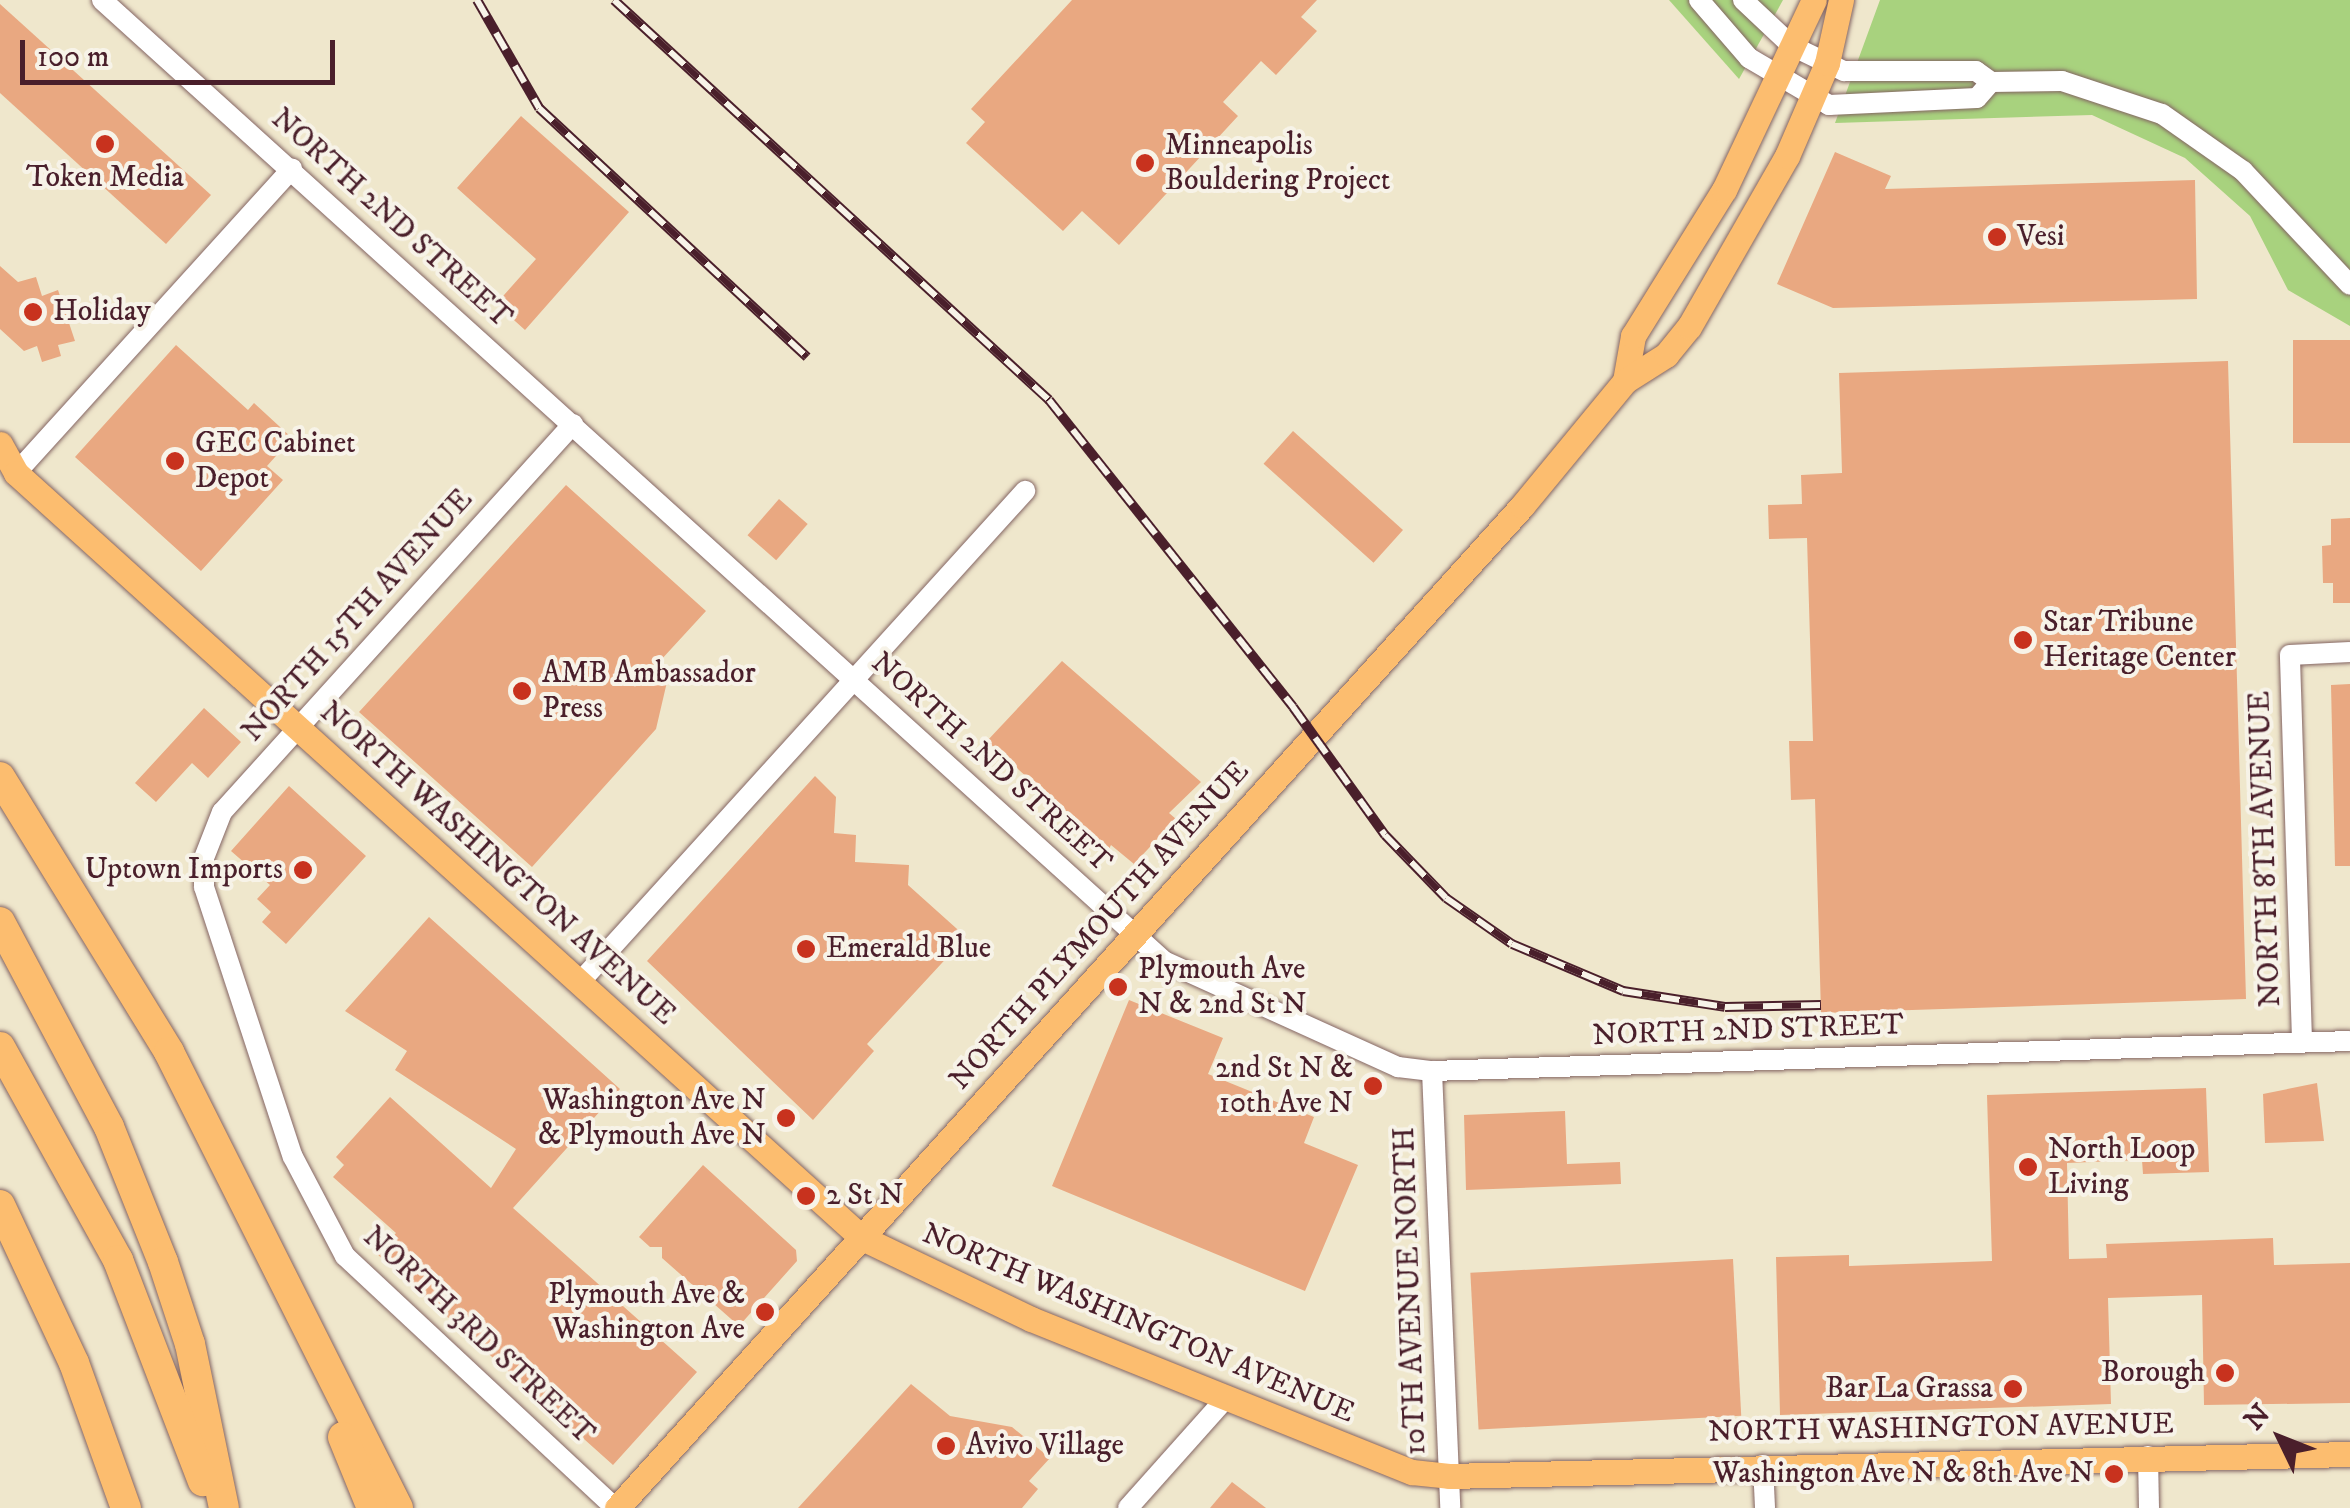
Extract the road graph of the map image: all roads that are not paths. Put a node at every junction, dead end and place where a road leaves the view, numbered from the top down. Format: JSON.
{"nodes":[{"id":1,"x":102,"y":0,"type":"edge"},
{"id":2,"x":1699,"y":0,"type":"edge"},
{"id":3,"x":1742,"y":0,"type":"edge"},
{"id":4,"x":1814,"y":0,"type":"edge"},
{"id":5,"x":1841,"y":0,"type":"edge"},
{"id":6,"x":1792,"y":46,"type":"junction"},
{"id":7,"x":1827,"y":62,"type":"junction"},
{"id":8,"x":1777,"y":77,"type":"junction"},
{"id":9,"x":1990,"y":82,"type":"junction"},
{"id":10,"x":1812,"y":96,"type":"junction"},
{"id":11,"x":292,"y":169,"type":"junction"},
{"id":12,"x":2350,"y":285,"type":"edge"},
{"id":13,"x":1625,"y":381,"type":"junction"},
{"id":14,"x":572,"y":424,"type":"junction"},
{"id":15,"x":0,"y":444,"type":"edge"},
{"id":16,"x":8,"y":470,"type":"edge"},
{"id":17,"x":1024,"y":492,"type":"dead end"},
{"id":18,"x":2350,"y":652,"type":"edge"},
{"id":19,"x":855,"y":679,"type":"junction"},
{"id":20,"x":297,"y":727,"type":"junction"},
{"id":21,"x":0,"y":778,"type":"edge"},
{"id":22,"x":204,"y":858,"type":"joint"},
{"id":23,"x":0,"y":922,"type":"edge"},
{"id":24,"x":1135,"y":935,"type":"junction"},
{"id":25,"x":580,"y":982,"type":"junction"},
{"id":26,"x":2302,"y":1040,"type":"junction"},
{"id":27,"x":2350,"y":1041,"type":"edge"},
{"id":28,"x":0,"y":1047,"type":"edge"},
{"id":29,"x":169,"y":1052,"type":"junction"},
{"id":30,"x":1432,"y":1072,"type":"junction"},
{"id":31,"x":0,"y":1205,"type":"edge"},
{"id":32,"x":862,"y":1238,"type":"junction"},
{"id":33,"x":1226,"y":1398,"type":"junction"},
{"id":34,"x":2350,"y":1454,"type":"edge"},
{"id":35,"x":2148,"y":1456,"type":"junction"},
{"id":36,"x":1764,"y":1465,"type":"junction"},
{"id":37,"x":1449,"y":1476,"type":"junction"},
{"id":38,"x":126,"y":1508,"type":"edge"},
{"id":39,"x":210,"y":1508,"type":"edge"},
{"id":40,"x":224,"y":1508,"type":"edge"},
{"id":41,"x":372,"y":1508,"type":"edge"},
{"id":42,"x":398,"y":1508,"type":"edge"},
{"id":43,"x":616,"y":1508,"type":"edge"},
{"id":44,"x":1128,"y":1508,"type":"edge"},
{"id":45,"x":1450,"y":1508,"type":"edge"},
{"id":46,"x":1765,"y":1508,"type":"edge"},
{"id":47,"x":2149,"y":1508,"type":"edge"}],
"edges":[{"from":1,"to":11,"type":"street","name":"NORTH 2ND STREET"},
{"from":2,"to":8,"type":"street"},
{"from":3,"to":6,"type":"street"},
{"from":4,"to":6,"type":"main road","name":"NORTH PLYMOUTH AVENUE"},
{"from":5,"to":7,"type":"main road","name":"NORTH PLYMOUTH AVENUE"},
{"from":6,"to":7,"type":"street"},
{"from":6,"to":8,"type":"main road","name":"NORTH PLYMOUTH AVENUE"},
{"from":7,"to":9,"type":"street"},
{"from":7,"to":10,"type":"main road","name":"NORTH PLYMOUTH AVENUE"},
{"from":8,"to":10,"type":"street"},
{"from":8,"to":13,"type":"main road","name":"NORTH PLYMOUTH AVENUE"},
{"from":9,"to":10,"type":"street"},
{"from":9,"to":12,"type":"street"},
{"from":10,"to":13,"type":"main road","name":"NORTH PLYMOUTH AVENUE"},
{"from":11,"to":14,"type":"street","name":"NORTH 2ND STREET"},
{"from":11,"to":16,"type":"street"},
{"from":13,"to":24,"type":"main road","name":"NORTH PLYMOUTH AVENUE"},
{"from":14,"to":19,"type":"street","name":"NORTH 2ND STREET"},
{"from":14,"to":20,"type":"street","name":"NORTH 15TH AVENUE"},
{"from":15,"to":16,"type":"main road","name":"NORTH WASHINGTON AVENUE"},
{"from":16,"to":20,"type":"main road","name":"NORTH WASHINGTON AVENUE"},
{"from":17,"to":19,"type":"street"},
{"from":18,"to":26,"type":"street","name":"NORTH 8TH AVENUE"},
{"from":19,"to":24,"type":"street","name":"NORTH 2ND STREET"},
{"from":19,"to":25,"type":"street"},
{"from":20,"to":22,"type":"street","name":"NORTH 15TH AVENUE"},
{"from":20,"to":25,"type":"main road","name":"NORTH WASHINGTON AVENUE"},
{"from":21,"to":29,"type":"highway"},
{"from":22,"to":43,"type":"street","name":"NORTH 3RD STREET"},
{"from":23,"to":40,"type":"highway"},
{"from":24,"to":30,"type":"street","name":"NORTH 2ND STREET"},
{"from":24,"to":32,"type":"main road","name":"NORTH PLYMOUTH AVENUE"},
{"from":25,"to":32,"type":"main road","name":"NORTH WASHINGTON AVENUE"},
{"from":26,"to":27,"type":"street","name":"NORTH 2ND STREET"},
{"from":26,"to":30,"type":"street","name":"NORTH 2ND STREET"},
{"from":28,"to":39,"type":"highway"},
{"from":29,"to":41,"type":"highway"},
{"from":29,"to":42,"type":"highway"},
{"from":30,"to":37,"type":"street","name":"10TH AVENUE NORTH"},
{"from":31,"to":38,"type":"highway"},
{"from":32,"to":33,"type":"main road","name":"NORTH WASHINGTON AVENUE"},
{"from":32,"to":43,"type":"main road","name":"NORTH PLYMOUTH AVENUE"},
{"from":33,"to":37,"type":"main road","name":"NORTH WASHINGTON AVENUE"},
{"from":33,"to":44,"type":"street"},
{"from":34,"to":35,"type":"main road","name":"NORTH WASHINGTON AVENUE"},
{"from":35,"to":36,"type":"main road","name":"NORTH WASHINGTON AVENUE"},
{"from":35,"to":47,"type":"street"},
{"from":36,"to":37,"type":"main road","name":"NORTH WASHINGTON AVENUE"},
{"from":36,"to":46,"type":"street"},
{"from":37,"to":45,"type":"street","name":"10TH AVENUE NORTH"}]}
